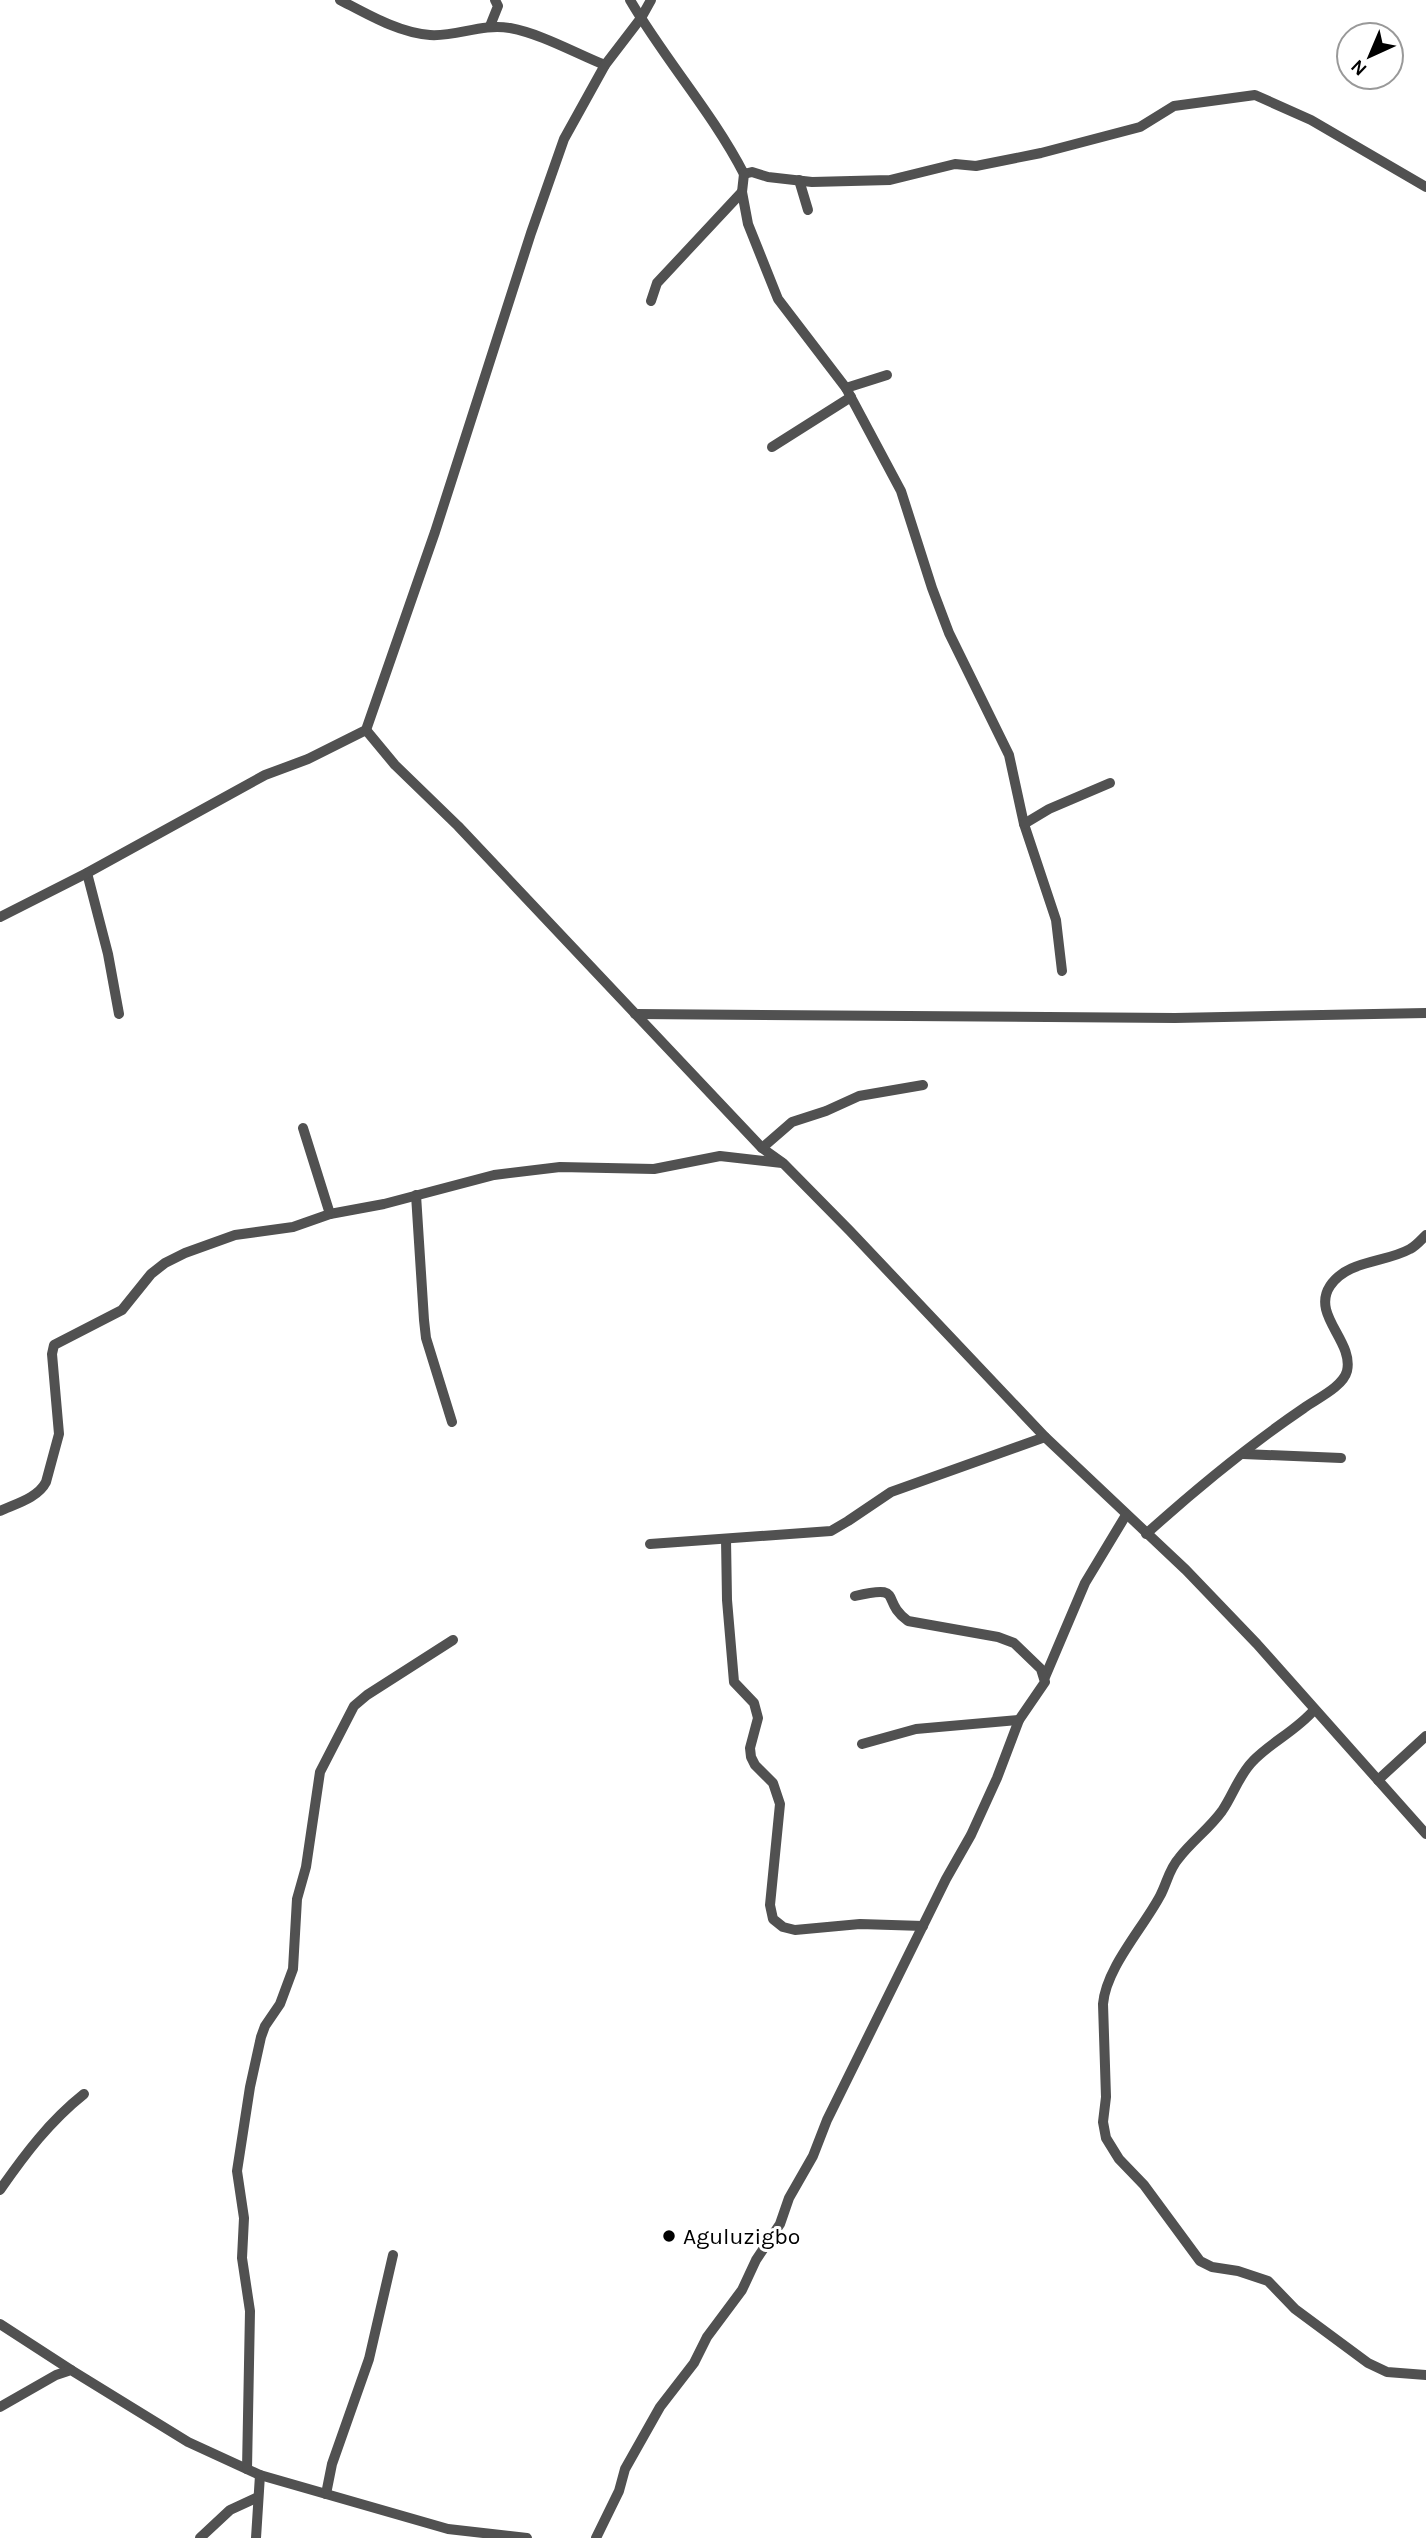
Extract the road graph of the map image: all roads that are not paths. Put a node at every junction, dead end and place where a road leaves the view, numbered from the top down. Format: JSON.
{"nodes":[{"id":1,"x":340,"y":0,"type":"edge"},
{"id":2,"x":495,"y":0,"type":"edge"},
{"id":3,"x":630,"y":0,"type":"edge"},
{"id":4,"x":651,"y":0,"type":"edge"},
{"id":5,"x":641,"y":18,"type":"junction"},
{"id":6,"x":489,"y":26,"type":"junction"},
{"id":7,"x":605,"y":65,"type":"junction"},
{"id":8,"x":744,"y":174,"type":"junction"},
{"id":9,"x":799,"y":180,"type":"junction"},
{"id":10,"x":1426,"y":187,"type":"edge"},
{"id":11,"x":742,"y":192,"type":"junction"},
{"id":12,"x":808,"y":210,"type":"dead end"},
{"id":13,"x":651,"y":301,"type":"dead end"},
{"id":14,"x":887,"y":375,"type":"dead end"},
{"id":15,"x":848,"y":393,"type":"junction"},
{"id":16,"x":772,"y":447,"type":"dead end"},
{"id":17,"x":366,"y":730,"type":"junction"},
{"id":18,"x":1110,"y":783,"type":"dead end"},
{"id":19,"x":1024,"y":824,"type":"junction"},
{"id":20,"x":87,"y":873,"type":"junction"},
{"id":21,"x":0,"y":917,"type":"edge"},
{"id":22,"x":1062,"y":971,"type":"dead end"},
{"id":23,"x":1426,"y":1013,"type":"edge"},
{"id":24,"x":119,"y":1014,"type":"dead end"},
{"id":25,"x":635,"y":1014,"type":"junction"},
{"id":26,"x":923,"y":1085,"type":"dead end"},
{"id":27,"x":303,"y":1128,"type":"dead end"},
{"id":28,"x":762,"y":1148,"type":"junction"},
{"id":29,"x":783,"y":1163,"type":"junction"},
{"id":30,"x":416,"y":1195,"type":"junction"},
{"id":31,"x":330,"y":1213,"type":"junction"},
{"id":32,"x":1426,"y":1235,"type":"edge"},
{"id":33,"x":452,"y":1422,"type":"dead end"},
{"id":34,"x":1045,"y":1437,"type":"junction"},
{"id":35,"x":1243,"y":1454,"type":"junction"},
{"id":36,"x":1341,"y":1458,"type":"dead end"},
{"id":37,"x":0,"y":1511,"type":"edge"},
{"id":38,"x":1126,"y":1515,"type":"junction"},
{"id":39,"x":1146,"y":1534,"type":"junction"},
{"id":40,"x":726,"y":1539,"type":"junction"},
{"id":41,"x":650,"y":1544,"type":"dead end"},
{"id":42,"x":855,"y":1595,"type":"dead end"},
{"id":43,"x":453,"y":1640,"type":"dead end"},
{"id":44,"x":1045,"y":1677,"type":"junction"},
{"id":45,"x":1314,"y":1710,"type":"junction"},
{"id":46,"x":1019,"y":1720,"type":"junction"},
{"id":47,"x":1426,"y":1736,"type":"edge"},
{"id":48,"x":862,"y":1744,"type":"dead end"},
{"id":49,"x":1378,"y":1780,"type":"junction"},
{"id":50,"x":1426,"y":1834,"type":"edge"},
{"id":51,"x":923,"y":1926,"type":"junction"},
{"id":52,"x":84,"y":2094,"type":"dead end"},
{"id":53,"x":0,"y":2190,"type":"edge"},
{"id":54,"x":393,"y":2255,"type":"dead end"},
{"id":55,"x":0,"y":2325,"type":"edge"},
{"id":56,"x":71,"y":2371,"type":"junction"},
{"id":57,"x":1426,"y":2375,"type":"edge"},
{"id":58,"x":0,"y":2407,"type":"edge"},
{"id":59,"x":247,"y":2469,"type":"junction"},
{"id":60,"x":260,"y":2475,"type":"junction"},
{"id":61,"x":326,"y":2494,"type":"junction"},
{"id":62,"x":258,"y":2497,"type":"junction"},
{"id":63,"x":201,"y":2538,"type":"edge"},
{"id":64,"x":256,"y":2538,"type":"edge"},
{"id":65,"x":520,"y":2538,"type":"edge"},
{"id":66,"x":596,"y":2538,"type":"edge"}],
"edges":[{"from":1,"to":6,"type":"street"},
{"from":2,"to":6,"type":"street"},
{"from":3,"to":5,"type":"street"},
{"from":4,"to":5,"type":"street"},
{"from":5,"to":7,"type":"street"},
{"from":5,"to":8,"type":"street"},
{"from":6,"to":7,"type":"street"},
{"from":7,"to":17,"type":"street"},
{"from":8,"to":9,"type":"street"},
{"from":8,"to":11,"type":"street"},
{"from":9,"to":10,"type":"street"},
{"from":9,"to":12,"type":"street"},
{"from":11,"to":13,"type":"street"},
{"from":11,"to":15,"type":"street"},
{"from":14,"to":15,"type":"street"},
{"from":15,"to":16,"type":"street"},
{"from":15,"to":19,"type":"street"},
{"from":17,"to":20,"type":"street"},
{"from":17,"to":25,"type":"street"},
{"from":18,"to":19,"type":"street"},
{"from":19,"to":22,"type":"street"},
{"from":20,"to":21,"type":"street"},
{"from":20,"to":24,"type":"street"},
{"from":23,"to":25,"type":"street"},
{"from":25,"to":28,"type":"street"},
{"from":26,"to":28,"type":"street"},
{"from":27,"to":31,"type":"street"},
{"from":28,"to":29,"type":"street"},
{"from":29,"to":30,"type":"street"},
{"from":29,"to":34,"type":"street"},
{"from":30,"to":31,"type":"street"},
{"from":30,"to":33,"type":"street"},
{"from":31,"to":37,"type":"street"},
{"from":32,"to":35,"type":"street"},
{"from":34,"to":38,"type":"street"},
{"from":34,"to":40,"type":"street"},
{"from":35,"to":36,"type":"street"},
{"from":35,"to":39,"type":"street"},
{"from":38,"to":39,"type":"street"},
{"from":38,"to":44,"type":"street"},
{"from":39,"to":45,"type":"street"},
{"from":40,"to":41,"type":"street"},
{"from":40,"to":51,"type":"street"},
{"from":42,"to":44,"type":"street"},
{"from":43,"to":59,"type":"street"},
{"from":44,"to":46,"type":"street"},
{"from":45,"to":49,"type":"street"},
{"from":45,"to":57,"type":"street"},
{"from":46,"to":48,"type":"street"},
{"from":46,"to":51,"type":"street"},
{"from":47,"to":49,"type":"street"},
{"from":49,"to":50,"type":"street"},
{"from":51,"to":66,"type":"street"},
{"from":52,"to":53,"type":"street"},
{"from":54,"to":61,"type":"street"},
{"from":55,"to":56,"type":"street"},
{"from":56,"to":58,"type":"street"},
{"from":56,"to":59,"type":"street"},
{"from":59,"to":60,"type":"street"},
{"from":60,"to":61,"type":"street"},
{"from":60,"to":62,"type":"street"},
{"from":61,"to":65,"type":"street"},
{"from":62,"to":63,"type":"street"},
{"from":62,"to":64,"type":"street"}]}
